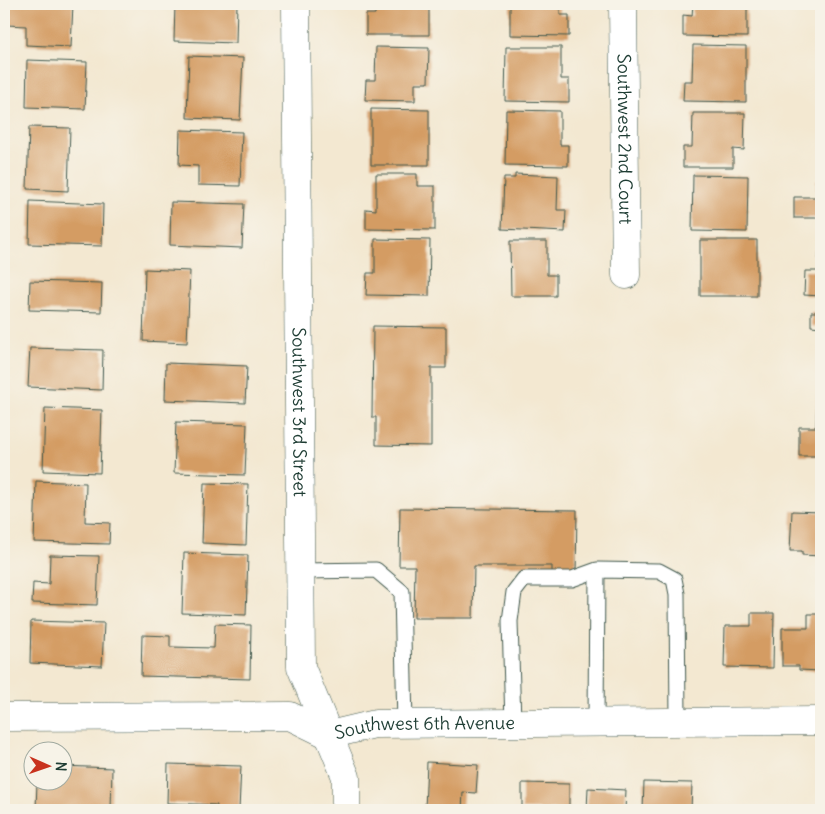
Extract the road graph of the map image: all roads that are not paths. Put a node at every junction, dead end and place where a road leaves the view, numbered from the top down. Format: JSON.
{"nodes":[{"id":1,"x":296,"y":4,"type":"edge"},
{"id":2,"x":622,"y":4,"type":"edge"},
{"id":3,"x":626,"y":275,"type":"dead end"},
{"id":4,"x":597,"y":570,"type":"junction"},
{"id":5,"x":300,"y":571,"type":"junction"},
{"id":6,"x":4,"y":717,"type":"edge"},
{"id":7,"x":821,"y":721,"type":"edge"},
{"id":8,"x":678,"y":722,"type":"junction"},
{"id":9,"x":513,"y":723,"type":"junction"},
{"id":10,"x":596,"y":723,"type":"junction"},
{"id":11,"x":405,"y":724,"type":"junction"},
{"id":12,"x":329,"y":735,"type":"junction"},
{"id":13,"x":346,"y":810,"type":"edge"}],
"edges":[{"from":1,"to":5,"type":"street","name":"Southwest 3rd Street"},
{"from":2,"to":3,"type":"street","name":"Southwest 2nd Court"},
{"from":4,"to":8,"type":"lane"},
{"from":4,"to":9,"type":"lane"},
{"from":4,"to":10,"type":"lane"},
{"from":5,"to":11,"type":"lane"},
{"from":5,"to":12,"type":"street","name":"Southwest 3rd Street"},
{"from":6,"to":12,"type":"street","name":"Southwest 6th Avenue"},
{"from":7,"to":8,"type":"street","name":"Southwest 6th Avenue"},
{"from":8,"to":10,"type":"street","name":"Southwest 6th Avenue"},
{"from":9,"to":10,"type":"street","name":"Southwest 6th Avenue"},
{"from":9,"to":11,"type":"street","name":"Southwest 6th Avenue"},
{"from":11,"to":12,"type":"street","name":"Southwest 6th Avenue"},
{"from":12,"to":13,"type":"street","name":"Southwest 3rd Street"}]}
